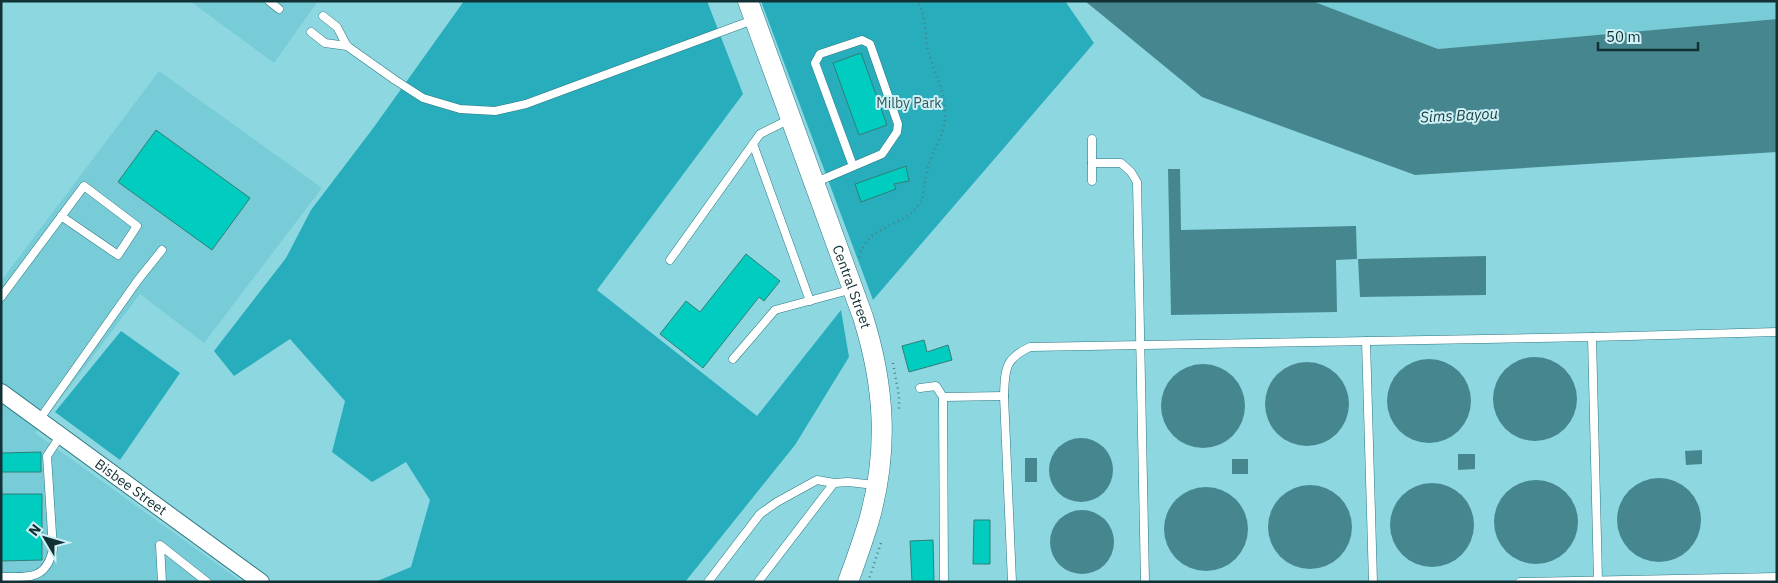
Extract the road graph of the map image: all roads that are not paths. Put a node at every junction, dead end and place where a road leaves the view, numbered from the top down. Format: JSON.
{"nodes":[{"id":1,"x":269,"y":1,"type":"edge"},
{"id":2,"x":279,"y":9,"type":"dead end"},
{"id":3,"x":752,"y":10,"type":"edge"},
{"id":4,"x":323,"y":16,"type":"dead end"},
{"id":5,"x":311,"y":32,"type":"dead end"},
{"id":6,"x":347,"y":46,"type":"junction"},
{"id":7,"x":791,"y":118,"type":"junction"},
{"id":8,"x":1092,"y":139,"type":"dead end"},
{"id":9,"x":753,"y":144,"type":"junction"},
{"id":10,"x":1092,"y":163,"type":"junction"},
{"id":11,"x":853,"y":166,"type":"junction"},
{"id":12,"x":1092,"y":181,"type":"dead end"},
{"id":13,"x":814,"y":183,"type":"junction"},
{"id":14,"x":61,"y":216,"type":"junction"},
{"id":15,"x":162,"y":250,"type":"dead end"},
{"id":16,"x":670,"y":260,"type":"dead end"},
{"id":17,"x":853,"y":289,"type":"junction"},
{"id":18,"x":1,"y":297,"type":"edge"},
{"id":19,"x":810,"y":301,"type":"junction"},
{"id":20,"x":1777,"y":332,"type":"edge"},
{"id":21,"x":1592,"y":337,"type":"junction"},
{"id":22,"x":1366,"y":341,"type":"junction"},
{"id":23,"x":1141,"y":345,"type":"junction"},
{"id":24,"x":733,"y":360,"type":"dead end"},
{"id":25,"x":920,"y":388,"type":"dead end"},
{"id":26,"x":1,"y":392,"type":"edge"},
{"id":27,"x":1004,"y":396,"type":"junction"},
{"id":28,"x":942,"y":397,"type":"junction"},
{"id":29,"x":39,"y":420,"type":"junction"},
{"id":30,"x":60,"y":435,"type":"junction"},
{"id":31,"x":834,"y":483,"type":"junction"},
{"id":32,"x":877,"y":486,"type":"junction"},
{"id":33,"x":1,"y":577,"type":"edge"},
{"id":34,"x":1777,"y":577,"type":"edge"},
{"id":35,"x":1598,"y":580,"type":"junction"},
{"id":36,"x":162,"y":582,"type":"edge"},
{"id":37,"x":207,"y":582,"type":"edge"},
{"id":38,"x":262,"y":582,"type":"edge"},
{"id":39,"x":708,"y":582,"type":"edge"},
{"id":40,"x":758,"y":582,"type":"edge"},
{"id":41,"x":848,"y":582,"type":"edge"},
{"id":42,"x":944,"y":582,"type":"edge"},
{"id":43,"x":1012,"y":582,"type":"edge"},
{"id":44,"x":1145,"y":582,"type":"edge"},
{"id":45,"x":1373,"y":582,"type":"edge"},
{"id":46,"x":1520,"y":582,"type":"edge"}],
"edges":[{"from":1,"to":2,"type":"lane"},
{"from":3,"to":6,"type":"lane"},
{"from":3,"to":7,"type":"street","name":"Central Street"},
{"from":4,"to":6,"type":"lane"},
{"from":5,"to":6,"type":"lane"},
{"from":7,"to":9,"type":"lane"},
{"from":7,"to":13,"type":"street","name":"Central Street"},
{"from":8,"to":10,"type":"lane"},
{"from":9,"to":16,"type":"lane"},
{"from":9,"to":19,"type":"lane"},
{"from":10,"to":12,"type":"lane"},
{"from":10,"to":23,"type":"lane"},
{"from":11,"to":11,"type":"lane"},
{"from":11,"to":13,"type":"lane"},
{"from":13,"to":17,"type":"street","name":"Central Street"},
{"from":14,"to":14,"type":"lane"},
{"from":14,"to":18,"type":"lane"},
{"from":15,"to":29,"type":"lane"},
{"from":17,"to":19,"type":"lane"},
{"from":17,"to":32,"type":"street","name":"Central Street"},
{"from":19,"to":24,"type":"lane"},
{"from":20,"to":21,"type":"lane"},
{"from":21,"to":22,"type":"lane"},
{"from":21,"to":35,"type":"lane"},
{"from":22,"to":23,"type":"lane"},
{"from":22,"to":45,"type":"lane"},
{"from":23,"to":27,"type":"lane"},
{"from":23,"to":44,"type":"lane"},
{"from":25,"to":28,"type":"lane"},
{"from":26,"to":29,"type":"street","name":"Bisbee Street"},
{"from":27,"to":28,"type":"lane"},
{"from":27,"to":43,"type":"lane"},
{"from":28,"to":42,"type":"lane"},
{"from":29,"to":30,"type":"street","name":"Bisbee Street"},
{"from":30,"to":33,"type":"lane"},
{"from":30,"to":38,"type":"street","name":"Bisbee Street"},
{"from":31,"to":32,"type":"lane"},
{"from":31,"to":39,"type":"lane"},
{"from":31,"to":40,"type":"lane"},
{"from":32,"to":41,"type":"street","name":"Central Street"},
{"from":34,"to":35,"type":"lane"},
{"from":35,"to":46,"type":"lane"},
{"from":36,"to":37,"type":"lane"}]}
